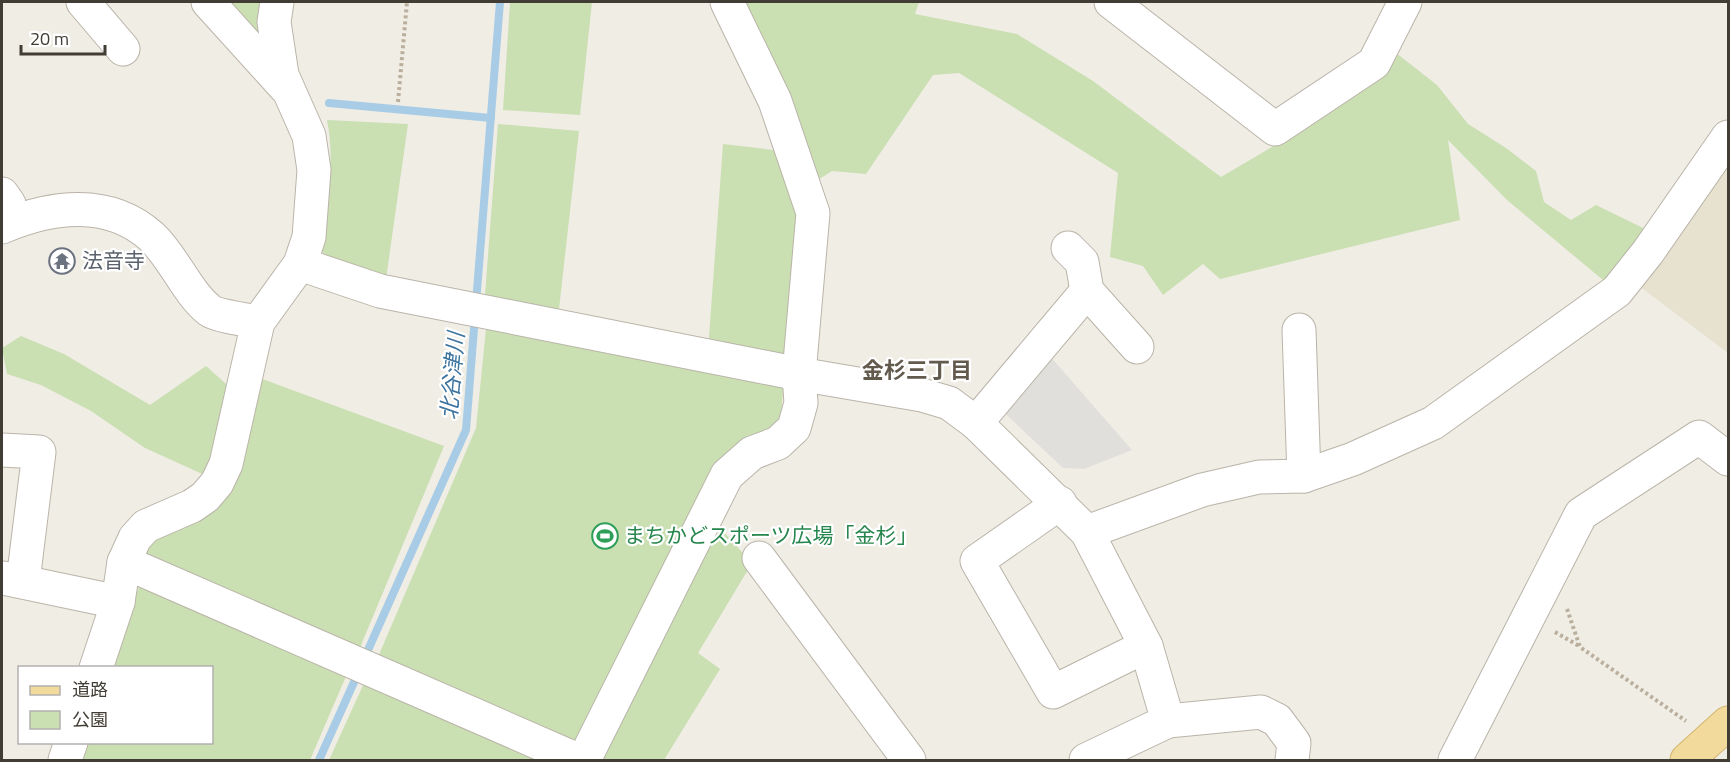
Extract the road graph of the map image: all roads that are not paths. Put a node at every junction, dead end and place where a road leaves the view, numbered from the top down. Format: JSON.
{"nodes":[{"id":1,"x":83,"y":2,"type":"edge"},
{"id":2,"x":208,"y":2,"type":"edge"},
{"id":3,"x":277,"y":2,"type":"edge"},
{"id":4,"x":727,"y":2,"type":"edge"},
{"id":5,"x":1111,"y":2,"type":"edge"},
{"id":6,"x":1405,"y":2,"type":"edge"},
{"id":7,"x":123,"y":49,"type":"dead end"},
{"id":8,"x":290,"y":93,"type":"junction"},
{"id":9,"x":1728,"y":137,"type":"edge"},
{"id":10,"x":2,"y":194,"type":"edge"},
{"id":11,"x":2,"y":210,"type":"edge"},
{"id":12,"x":2,"y":227,"type":"edge"},
{"id":13,"x":1068,"y":248,"type":"dead end"},
{"id":14,"x":300,"y":264,"type":"junction"},
{"id":15,"x":1087,"y":291,"type":"junction"},
{"id":16,"x":258,"y":322,"type":"junction"},
{"id":17,"x":1299,"y":330,"type":"dead end"},
{"id":18,"x":1137,"y":347,"type":"dead end"},
{"id":19,"x":799,"y":374,"type":"junction"},
{"id":20,"x":976,"y":423,"type":"junction"},
{"id":21,"x":2,"y":450,"type":"edge"},
{"id":22,"x":1728,"y":459,"type":"edge"},
{"id":23,"x":1304,"y":476,"type":"junction"},
{"id":24,"x":1060,"y":503,"type":"junction"},
{"id":25,"x":1087,"y":532,"type":"junction"},
{"id":26,"x":759,"y":558,"type":"dead end"},
{"id":27,"x":124,"y":562,"type":"junction"},
{"id":28,"x":12,"y":579,"type":"edge"},
{"id":29,"x":118,"y":602,"type":"junction"},
{"id":30,"x":1146,"y":646,"type":"junction"},
{"id":31,"x":97,"y":666,"type":"edge"},
{"id":32,"x":1168,"y":721,"type":"junction"},
{"id":33,"x":70,"y":744,"type":"edge"},
{"id":34,"x":65,"y":760,"type":"edge"},
{"id":35,"x":578,"y":760,"type":"edge"},
{"id":36,"x":584,"y":760,"type":"edge"},
{"id":37,"x":909,"y":760,"type":"edge"},
{"id":38,"x":1086,"y":760,"type":"edge"},
{"id":39,"x":1292,"y":760,"type":"edge"},
{"id":40,"x":1455,"y":760,"type":"edge"}],
"edges":[{"from":1,"to":7,"type":"street"},
{"from":2,"to":8,"type":"street"},
{"from":3,"to":8,"type":"street"},
{"from":4,"to":19,"type":"street"},
{"from":5,"to":6,"type":"street"},
{"from":8,"to":14,"type":"street"},
{"from":9,"to":23,"type":"street"},
{"from":10,"to":11,"type":"street"},
{"from":12,"to":16,"type":"street"},
{"from":13,"to":15,"type":"street"},
{"from":14,"to":16,"type":"street"},
{"from":14,"to":19,"type":"street"},
{"from":15,"to":18,"type":"street"},
{"from":15,"to":20,"type":"street"},
{"from":16,"to":27,"type":"street"},
{"from":17,"to":23,"type":"street"},
{"from":19,"to":20,"type":"street"},
{"from":19,"to":36,"type":"street"},
{"from":20,"to":24,"type":"street"},
{"from":21,"to":28,"type":"street"},
{"from":22,"to":40,"type":"street"},
{"from":23,"to":25,"type":"street"},
{"from":24,"to":25,"type":"street"},
{"from":24,"to":30,"type":"street"},
{"from":25,"to":30,"type":"street"},
{"from":26,"to":37,"type":"street"},
{"from":27,"to":29,"type":"street"},
{"from":27,"to":35,"type":"street"},
{"from":28,"to":29,"type":"street"},
{"from":29,"to":31,"type":"street"},
{"from":30,"to":32,"type":"street"},
{"from":32,"to":38,"type":"street"},
{"from":32,"to":39,"type":"street"},
{"from":33,"to":34,"type":"street"}]}
